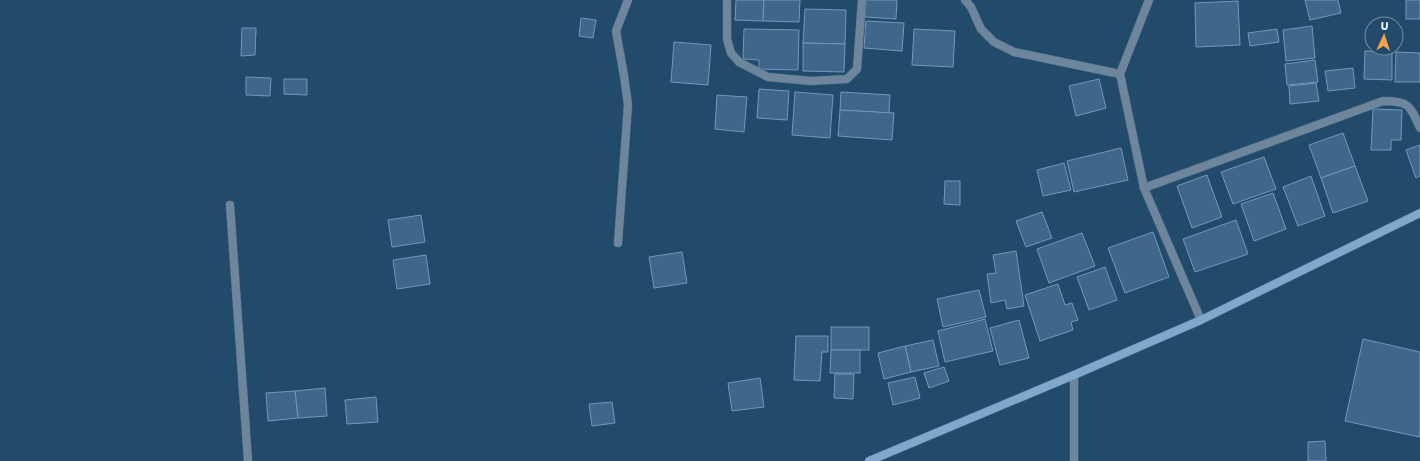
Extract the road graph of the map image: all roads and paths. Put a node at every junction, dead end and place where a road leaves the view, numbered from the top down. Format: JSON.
{"nodes":[{"id":1,"x":628,"y":0,"type":"edge"},
{"id":2,"x":727,"y":0,"type":"edge"},
{"id":3,"x":862,"y":0,"type":"edge"},
{"id":4,"x":965,"y":0,"type":"edge"},
{"id":5,"x":1149,"y":0,"type":"edge"},
{"id":6,"x":1120,"y":74,"type":"junction"},
{"id":7,"x":1420,"y":128,"type":"edge"},
{"id":8,"x":1144,"y":188,"type":"junction"},
{"id":9,"x":230,"y":205,"type":"dead end"},
{"id":10,"x":1420,"y":213,"type":"edge"},
{"id":11,"x":618,"y":243,"type":"dead end"},
{"id":12,"x":1200,"y":320,"type":"junction"},
{"id":13,"x":1074,"y":374,"type":"junction"},
{"id":14,"x":248,"y":461,"type":"edge"},
{"id":15,"x":869,"y":461,"type":"edge"},
{"id":16,"x":1074,"y":461,"type":"edge"}],
"edges":[{"from":1,"to":11,"type":"street"},
{"from":2,"to":3,"type":"street"},
{"from":4,"to":6,"type":"street"},
{"from":5,"to":6,"type":"street"},
{"from":6,"to":8,"type":"street"},
{"from":7,"to":8,"type":"street"},
{"from":8,"to":12,"type":"street"},
{"from":9,"to":14,"type":"street"},
{"from":10,"to":12,"type":"street"},
{"from":12,"to":13,"type":"street"},
{"from":13,"to":15,"type":"street"},
{"from":13,"to":16,"type":"street"}]}
